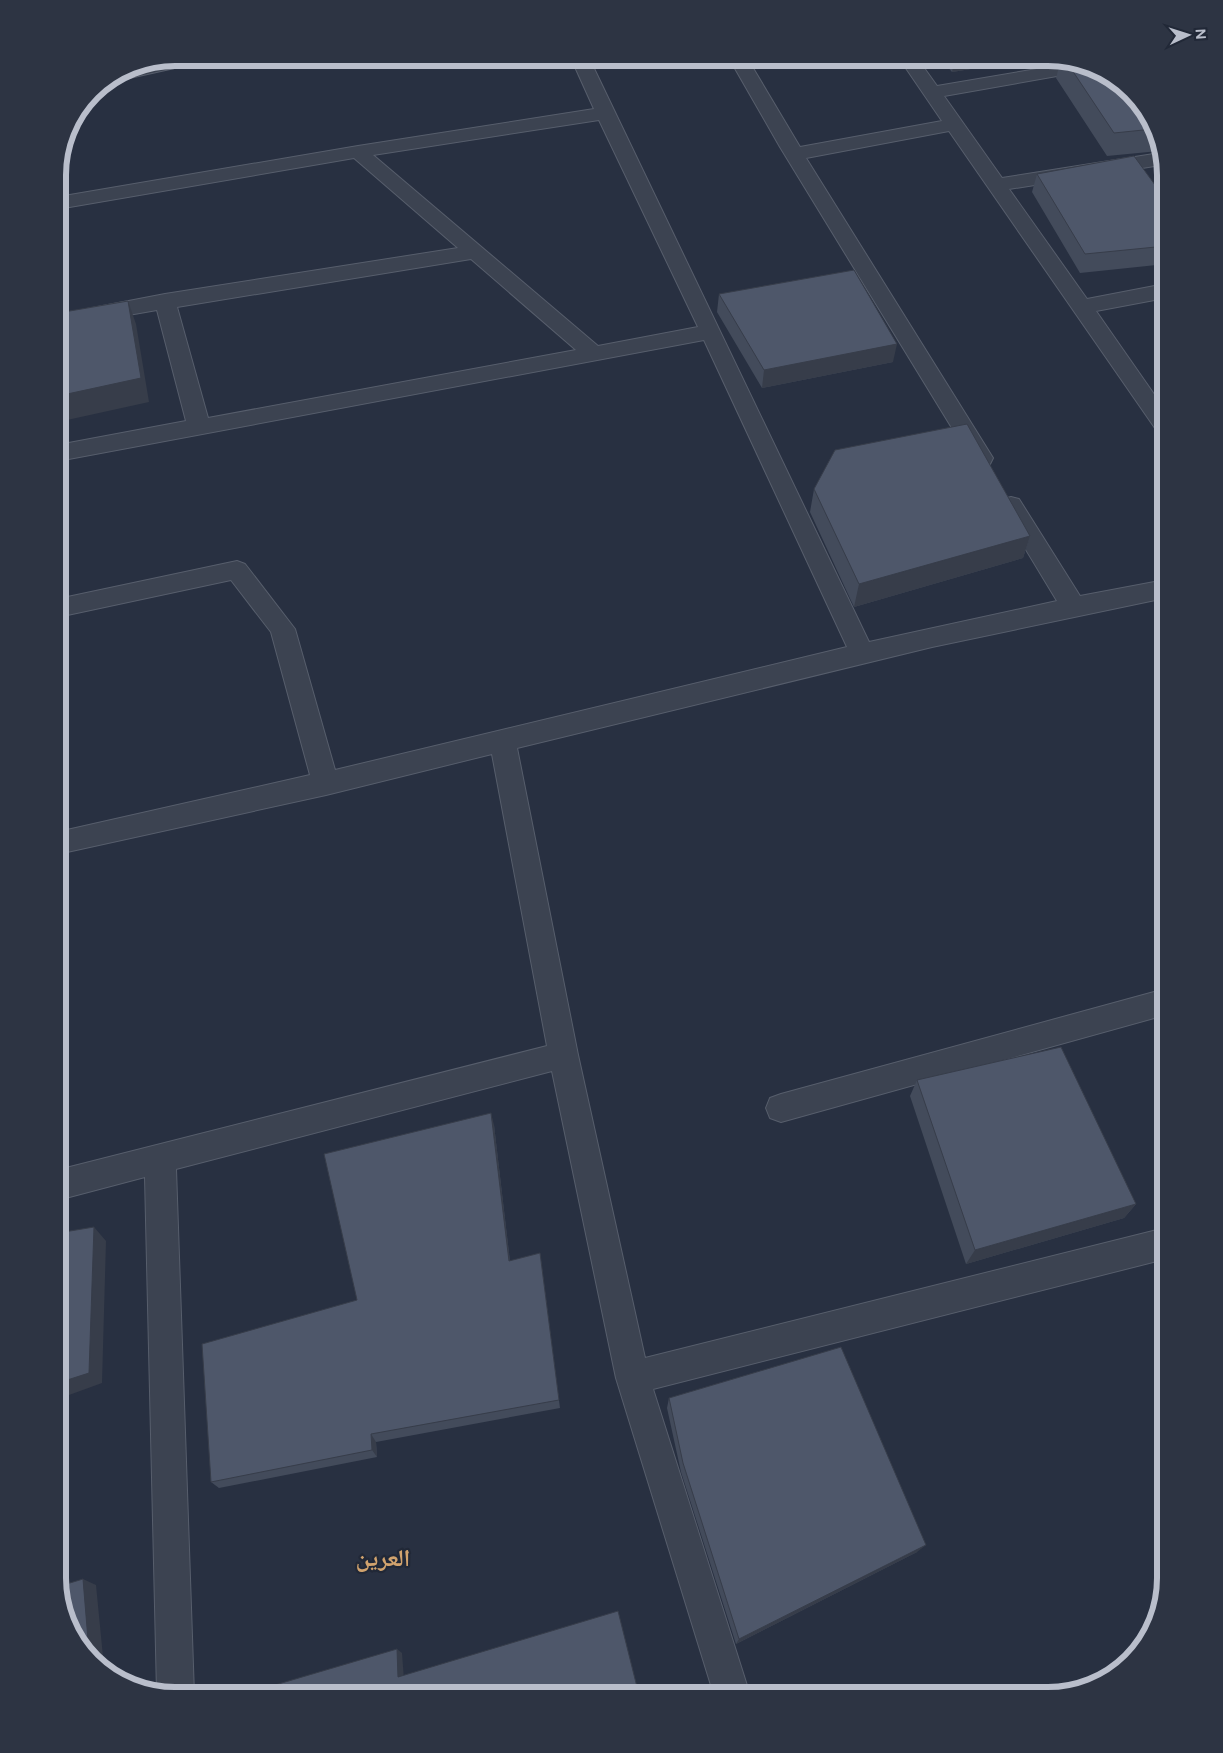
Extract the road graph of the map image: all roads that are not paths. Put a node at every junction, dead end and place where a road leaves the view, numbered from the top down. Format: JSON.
{"nodes":[{"id":1,"x":584,"y":66,"type":"edge"},
{"id":2,"x":743,"y":66,"type":"edge"},
{"id":3,"x":914,"y":66,"type":"edge"},
{"id":4,"x":1072,"y":69,"type":"edge"},
{"id":5,"x":932,"y":92,"type":"junction"},
{"id":6,"x":605,"y":113,"type":"junction"},
{"id":7,"x":954,"y":124,"type":"junction"},
{"id":8,"x":358,"y":152,"type":"junction"},
{"id":9,"x":794,"y":154,"type":"junction"},
{"id":10,"x":1156,"y":160,"type":"edge"},
{"id":11,"x":997,"y":185,"type":"junction"},
{"id":12,"x":66,"y":202,"type":"edge"},
{"id":13,"x":475,"y":252,"type":"junction"},
{"id":14,"x":1157,"y":293,"type":"edge"},
{"id":15,"x":165,"y":301,"type":"junction"},
{"id":16,"x":1083,"y":307,"type":"junction"},
{"id":17,"x":76,"y":318,"type":"edge"},
{"id":18,"x":711,"y":332,"type":"junction"},
{"id":19,"x":594,"y":354,"type":"junction"},
{"id":20,"x":1157,"y":413,"type":"edge"},
{"id":21,"x":199,"y":427,"type":"junction"},
{"id":22,"x":66,"y":452,"type":"edge"},
{"id":23,"x":1157,"y":591,"type":"edge"},
{"id":24,"x":66,"y":606,"type":"edge"},
{"id":25,"x":1073,"y":606,"type":"junction"},
{"id":26,"x":862,"y":653,"type":"junction"},
{"id":27,"x":503,"y":741,"type":"junction"},
{"id":28,"x":326,"y":784,"type":"junction"},
{"id":29,"x":66,"y":841,"type":"edge"},
{"id":30,"x":1157,"y":1004,"type":"edge"},
{"id":31,"x":563,"y":1055,"type":"junction"},
{"id":32,"x":781,"y":1108,"type":"dead end"},
{"id":33,"x":160,"y":1158,"type":"junction"},
{"id":34,"x":66,"y":1183,"type":"edge"},
{"id":35,"x":1157,"y":1246,"type":"edge"},
{"id":36,"x":633,"y":1378,"type":"junction"},
{"id":37,"x":176,"y":1687,"type":"edge"},
{"id":38,"x":730,"y":1687,"type":"edge"}],
"edges":[{"from":1,"to":6,"type":"street"},
{"from":2,"to":9,"type":"street"},
{"from":3,"to":5,"type":"street"},
{"from":4,"to":5,"type":"street"},
{"from":5,"to":7,"type":"street"},
{"from":6,"to":8,"type":"street"},
{"from":6,"to":18,"type":"street"},
{"from":7,"to":9,"type":"street"},
{"from":7,"to":11,"type":"street"},
{"from":8,"to":12,"type":"street"},
{"from":8,"to":13,"type":"street"},
{"from":9,"to":25,"type":"street"},
{"from":10,"to":11,"type":"street"},
{"from":11,"to":16,"type":"street"},
{"from":13,"to":15,"type":"street"},
{"from":13,"to":19,"type":"street"},
{"from":14,"to":16,"type":"street"},
{"from":15,"to":17,"type":"street"},
{"from":15,"to":21,"type":"street"},
{"from":16,"to":20,"type":"street"},
{"from":18,"to":19,"type":"street"},
{"from":18,"to":26,"type":"street"},
{"from":19,"to":21,"type":"street"},
{"from":21,"to":22,"type":"street"},
{"from":23,"to":25,"type":"street"},
{"from":24,"to":28,"type":"street"},
{"from":25,"to":26,"type":"street"},
{"from":26,"to":27,"type":"street"},
{"from":27,"to":28,"type":"street"},
{"from":27,"to":31,"type":"street"},
{"from":28,"to":29,"type":"street"},
{"from":30,"to":32,"type":"street"},
{"from":31,"to":33,"type":"street"},
{"from":31,"to":36,"type":"street"},
{"from":33,"to":34,"type":"street"},
{"from":33,"to":37,"type":"street"},
{"from":35,"to":36,"type":"street"},
{"from":36,"to":38,"type":"street"}]}
